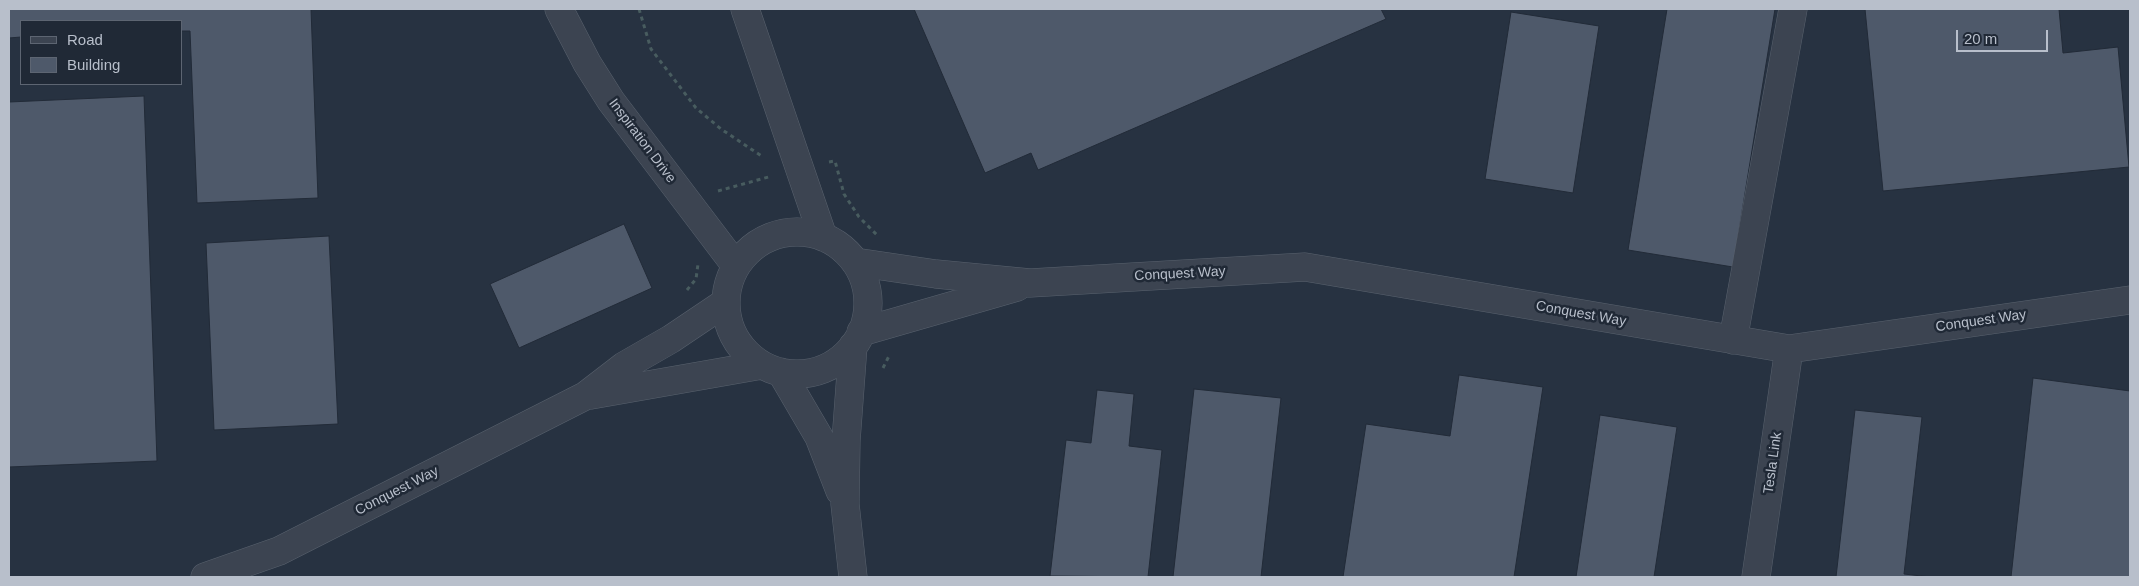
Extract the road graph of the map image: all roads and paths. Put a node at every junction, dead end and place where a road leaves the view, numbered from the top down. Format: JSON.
{"nodes":[{"id":1,"x":559,"y":9,"type":"edge"},
{"id":2,"x":639,"y":9,"type":"edge"},
{"id":3,"x":745,"y":9,"type":"edge"},
{"id":4,"x":1793,"y":9,"type":"edge"},
{"id":5,"x":767,"y":159,"type":"dead end"},
{"id":6,"x":823,"y":237,"type":"junction"},
{"id":7,"x":856,"y":262,"type":"junction"},
{"id":8,"x":736,"y":266,"type":"junction"},
{"id":9,"x":1030,"y":283,"type":"junction"},
{"id":10,"x":2130,"y":300,"type":"edge"},
{"id":11,"x":726,"y":302,"type":"junction"},
{"id":12,"x":857,"y":339,"type":"junction"},
{"id":13,"x":1733,"y":340,"type":"junction"},
{"id":14,"x":1789,"y":349,"type":"junction"},
{"id":15,"x":772,"y":369,"type":"junction"},
{"id":16,"x":584,"y":396,"type":"junction"},
{"id":17,"x":845,"y":504,"type":"junction"},
{"id":18,"x":205,"y":577,"type":"edge"},
{"id":19,"x":853,"y":577,"type":"edge"},
{"id":20,"x":1756,"y":577,"type":"edge"}],
"edges":[{"from":1,"to":8,"type":"street","name":"Inspiration Drive"},
{"from":2,"to":5,"type":"path"},
{"from":3,"to":6,"type":"street"},
{"from":4,"to":13,"type":"street"},
{"from":6,"to":7,"type":"street"},
{"from":6,"to":8,"type":"street"},
{"from":7,"to":9,"type":"street","name":"Conquest Way"},
{"from":7,"to":12,"type":"street"},
{"from":8,"to":11,"type":"street"},
{"from":9,"to":12,"type":"street","name":"Conquest Way"},
{"from":9,"to":13,"type":"street","name":"Conquest Way"},
{"from":10,"to":14,"type":"street","name":"Conquest Way"},
{"from":11,"to":15,"type":"street"},
{"from":11,"to":16,"type":"street","name":"Conquest Way"},
{"from":12,"to":15,"type":"street"},
{"from":12,"to":17,"type":"street"},
{"from":13,"to":14,"type":"street","name":"Conquest Way"},
{"from":14,"to":20,"type":"street","name":"Tesla Link"},
{"from":15,"to":16,"type":"street","name":"Conquest Way"},
{"from":15,"to":17,"type":"street"},
{"from":16,"to":18,"type":"street","name":"Conquest Way"},
{"from":17,"to":19,"type":"street"}]}
